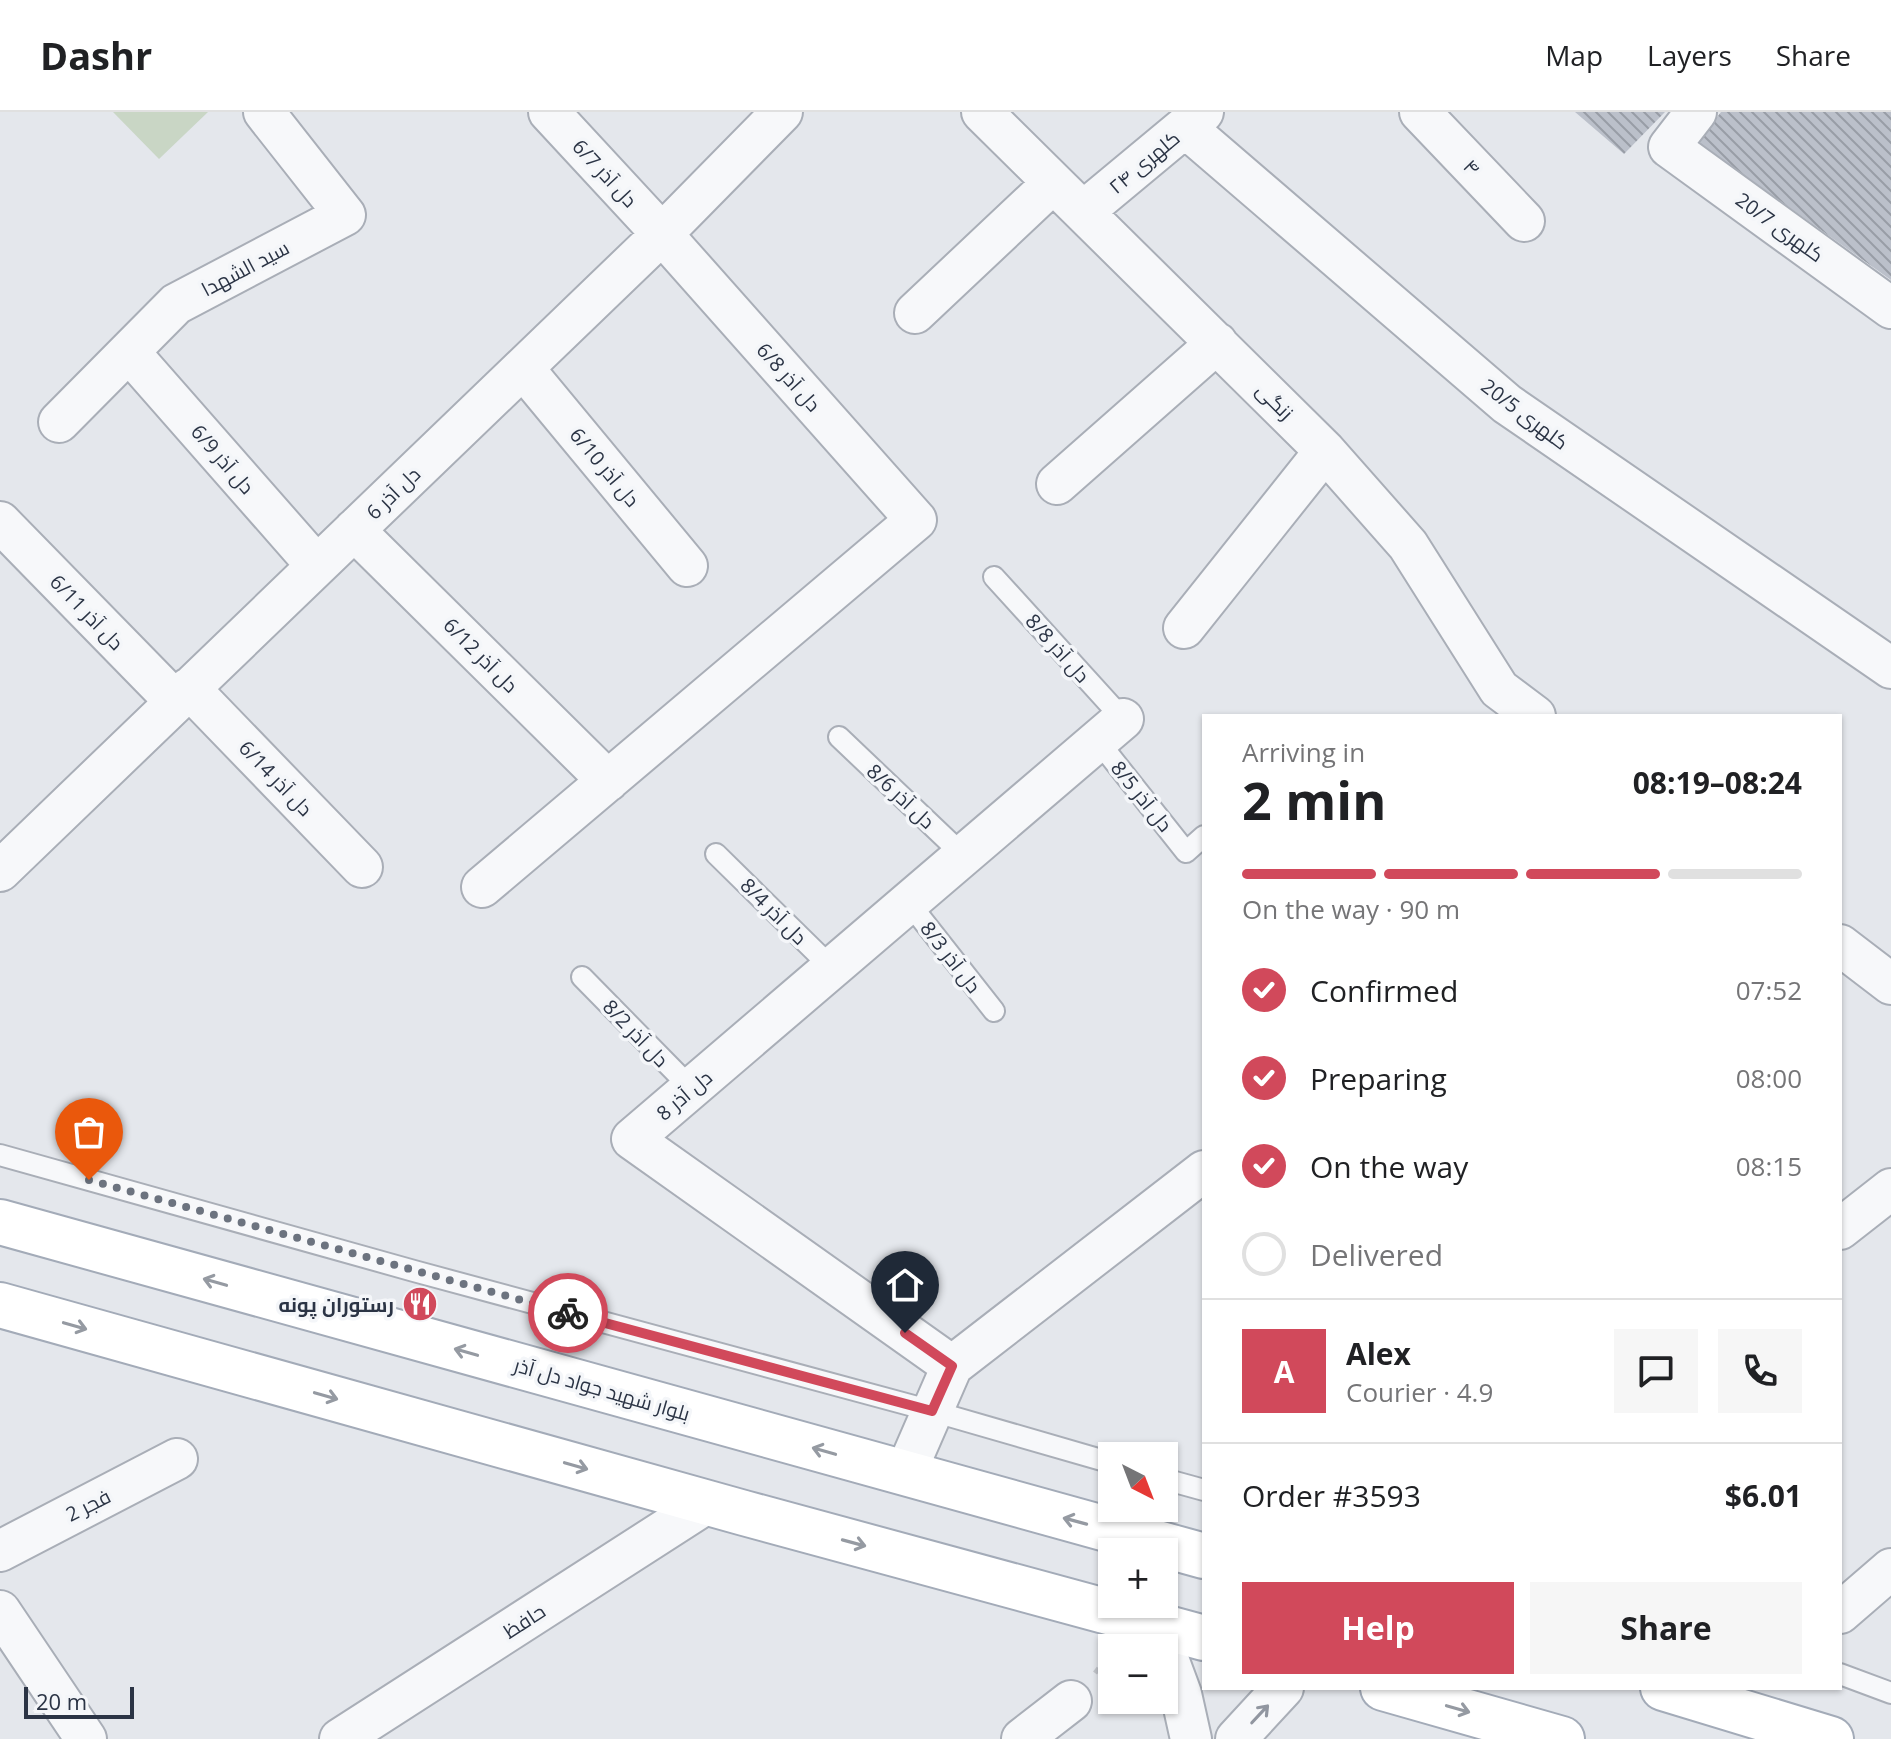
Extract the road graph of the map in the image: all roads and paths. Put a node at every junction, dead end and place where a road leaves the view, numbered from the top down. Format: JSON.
{"nodes":[{"id":1,"x":264,"y":112,"type":"edge"},
{"id":2,"x":549,"y":112,"type":"edge"},
{"id":3,"x":782,"y":112,"type":"edge"},
{"id":4,"x":982,"y":112,"type":"edge"},
{"id":5,"x":1420,"y":112,"type":"edge"},
{"id":6,"x":1696,"y":112,"type":"edge"},
{"id":7,"x":1194,"y":120,"type":"edge"},
{"id":8,"x":1053,"y":183,"type":"junction"},
{"id":9,"x":1084,"y":211,"type":"junction"},
{"id":10,"x":1524,"y":221,"type":"dead end"},
{"id":11,"x":662,"y":234,"type":"junction"},
{"id":12,"x":1891,"y":308,"type":"edge"},
{"id":13,"x":915,"y":313,"type":"dead end"},
{"id":14,"x":1217,"y":343,"type":"junction"},
{"id":15,"x":129,"y":352,"type":"junction"},
{"id":16,"x":523,"y":368,"type":"junction"},
{"id":17,"x":59,"y":422,"type":"dead end"},
{"id":18,"x":1325,"y":451,"type":"junction"},
{"id":19,"x":1057,"y":484,"type":"dead end"},
{"id":20,"x":0,"y":522,"type":"edge"},
{"id":21,"x":354,"y":530,"type":"junction"},
{"id":22,"x":317,"y":566,"type":"junction"},
{"id":23,"x":687,"y":566,"type":"dead end"},
{"id":24,"x":994,"y":577,"type":"dead end"},
{"id":25,"x":1184,"y":628,"type":"dead end"},
{"id":26,"x":1891,"y":668,"type":"edge"},
{"id":27,"x":182,"y":695,"type":"junction"},
{"id":28,"x":1532,"y":714,"type":"edge"},
{"id":29,"x":1110,"y":730,"type":"junction"},
{"id":30,"x":839,"y":737,"type":"dead end"},
{"id":31,"x":608,"y":781,"type":"junction"},
{"id":32,"x":1202,"y":838,"type":"edge"},
{"id":33,"x":716,"y":854,"type":"dead end"},
{"id":34,"x":964,"y":856,"type":"junction"},
{"id":35,"x":362,"y":867,"type":"dead end"},
{"id":36,"x":0,"y":871,"type":"edge"},
{"id":37,"x":482,"y":887,"type":"dead end"},
{"id":38,"x":909,"y":903,"type":"junction"},
{"id":39,"x":1842,"y":947,"type":"edge"},
{"id":40,"x":832,"y":968,"type":"junction"},
{"id":41,"x":582,"y":977,"type":"dead end"},
{"id":42,"x":1891,"y":984,"type":"edge"},
{"id":43,"x":994,"y":1011,"type":"dead end"},
{"id":44,"x":691,"y":1088,"type":"junction"},
{"id":45,"x":0,"y":1155,"type":"edge"},
{"id":46,"x":1202,"y":1173,"type":"edge"},
{"id":47,"x":1891,"y":1189,"type":"edge"},
{"id":48,"x":0,"y":1222,"type":"edge"},
{"id":49,"x":1842,"y":1227,"type":"edge"},
{"id":50,"x":0,"y":1305,"type":"edge"},
{"id":51,"x":952,"y":1366,"type":"junction"},
{"id":52,"x":932,"y":1411,"type":"junction"},
{"id":53,"x":177,"y":1459,"type":"dead end"},
{"id":54,"x":1098,"y":1459,"type":"edge"},
{"id":55,"x":905,"y":1474,"type":"junction"},
{"id":56,"x":1178,"y":1483,"type":"edge"},
{"id":57,"x":1202,"y":1489,"type":"edge"},
{"id":58,"x":707,"y":1503,"type":"junction"},
{"id":59,"x":0,"y":1551,"type":"edge"},
{"id":60,"x":1202,"y":1555,"type":"edge"},
{"id":61,"x":1891,"y":1569,"type":"edge"},
{"id":62,"x":0,"y":1611,"type":"edge"},
{"id":63,"x":1842,"y":1611,"type":"edge"},
{"id":64,"x":1138,"y":1634,"type":"edge"},
{"id":65,"x":1202,"y":1638,"type":"edge"},
{"id":66,"x":1178,"y":1640,"type":"edge"},
{"id":67,"x":1842,"y":1675,"type":"edge"},
{"id":68,"x":1178,"y":1686,"type":"edge"},
{"id":69,"x":1281,"y":1690,"type":"edge"},
{"id":70,"x":1390,"y":1690,"type":"edge"},
{"id":71,"x":1679,"y":1690,"type":"edge"},
{"id":72,"x":1891,"y":1693,"type":"edge"},
{"id":73,"x":1741,"y":1698,"type":"edge"},
{"id":74,"x":1071,"y":1701,"type":"dead end"},
{"id":75,"x":359,"y":1734,"type":"edge"},
{"id":76,"x":86,"y":1739,"type":"edge"},
{"id":77,"x":1022,"y":1739,"type":"edge"},
{"id":78,"x":1191,"y":1739,"type":"edge"},
{"id":79,"x":1236,"y":1739,"type":"edge"},
{"id":80,"x":1562,"y":1739,"type":"edge"},
{"id":81,"x":1831,"y":1739,"type":"edge"}],
"edges":[{"from":1,"to":15,"type":"street","name":"سید الشهدا"},
{"from":2,"to":11,"type":"street","name":"دل آذر 6/7"},
{"from":3,"to":11,"type":"street","name":"دل آذر 6"},
{"from":4,"to":8,"type":"street","name":"زنگی"},
{"from":5,"to":10,"type":"street","name":"۴"},
{"from":6,"to":12,"type":"street","name":"کلهری 20/7"},
{"from":7,"to":9,"type":"street","name":"کلهری ۲۴"},
{"from":7,"to":26,"type":"street","name":"کلهری 20/5"},
{"from":8,"to":9,"type":"street","name":"زنگی"},
{"from":8,"to":13,"type":"street"},
{"from":9,"to":14,"type":"street","name":"زنگی"},
{"from":11,"to":16,"type":"street","name":"دل آذر 6"},
{"from":11,"to":31,"type":"street","name":"دل آذر 6/8"},
{"from":14,"to":18,"type":"street","name":"زنگی"},
{"from":14,"to":19,"type":"street"},
{"from":15,"to":17,"type":"street","name":"سید الشهدا"},
{"from":15,"to":22,"type":"street","name":"دل آذر 6/9"},
{"from":16,"to":21,"type":"street","name":"دل آذر 6"},
{"from":16,"to":23,"type":"street","name":"دل آذر 6/10"},
{"from":18,"to":25,"type":"street"},
{"from":18,"to":28,"type":"street","name":"زنگی"},
{"from":20,"to":27,"type":"street","name":"دل آذر 6/11"},
{"from":21,"to":22,"type":"street","name":"دل آذر 6"},
{"from":21,"to":31,"type":"street","name":"دل آذر 6/12"},
{"from":22,"to":27,"type":"street","name":"دل آذر 6"},
{"from":24,"to":29,"type":"lane","name":"دل آذر 8/8"},
{"from":27,"to":35,"type":"street","name":"دل آذر 6/14"},
{"from":27,"to":36,"type":"street","name":"دل آذر 6"},
{"from":29,"to":32,"type":"lane","name":"دل آذر 8/5"},
{"from":29,"to":34,"type":"street","name":"دل آذر 8"},
{"from":30,"to":34,"type":"lane","name":"دل آذر 8/6"},
{"from":31,"to":37,"type":"street"},
{"from":33,"to":40,"type":"lane","name":"دل آذر 8/4"},
{"from":34,"to":38,"type":"street","name":"دل آذر 8"},
{"from":38,"to":40,"type":"street","name":"دل آذر 8"},
{"from":38,"to":43,"type":"lane","name":"دل آذر 8/3"},
{"from":39,"to":42,"type":"street"},
{"from":40,"to":44,"type":"street","name":"دل آذر 8"},
{"from":41,"to":44,"type":"lane","name":"دل آذر 8/2"},
{"from":44,"to":51,"type":"street","name":"دل آذر 8"},
{"from":45,"to":52,"type":"lane"},
{"from":46,"to":51,"type":"street"},
{"from":47,"to":49,"type":"street"},
{"from":55,"to":48,"type":"main road","name":"بلوار شهید جواد دل آذر","one_way":true},
{"from":50,"to":58,"type":"main road","one_way":true},
{"from":51,"to":52,"type":"street"},
{"from":52,"to":54,"type":"lane"},
{"from":52,"to":55,"type":"street"},
{"from":53,"to":59,"type":"street","name":"فجر 2"},
{"from":60,"to":55,"type":"main road","name":"بلوار شهید جواد دل آذر","one_way":true},
{"from":56,"to":57,"type":"lane"},
{"from":58,"to":64,"type":"main road","one_way":true},
{"from":58,"to":75,"type":"street","name":"حافظ"},
{"from":61,"to":63,"type":"street"},
{"from":62,"to":76,"type":"street"},
{"from":65,"to":66,"type":"main road"},
{"from":67,"to":72,"type":"lane"},
{"from":68,"to":78,"type":"street"},
{"from":79,"to":69,"type":"street","one_way":true},
{"from":70,"to":80,"type":"main road","one_way":true},
{"from":71,"to":73,"type":"main road"},
{"from":73,"to":81,"type":"main road"},
{"from":74,"to":77,"type":"street"}]}
